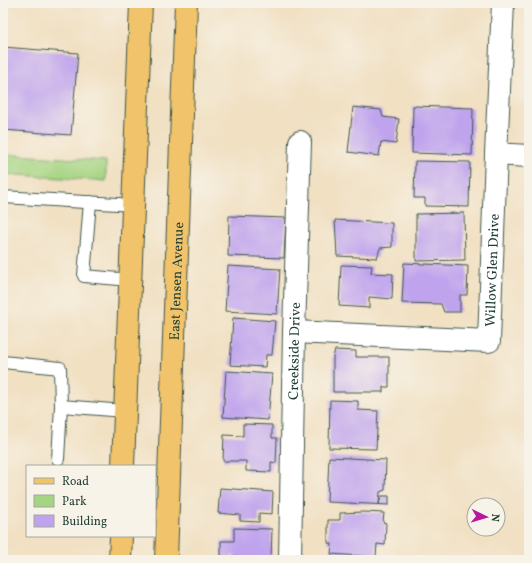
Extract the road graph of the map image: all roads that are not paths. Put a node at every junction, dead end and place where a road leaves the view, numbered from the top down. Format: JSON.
{"nodes":[{"id":1,"x":141,"y":3,"type":"edge"},
{"id":2,"x":186,"y":3,"type":"edge"},
{"id":3,"x":503,"y":3,"type":"edge"},
{"id":4,"x":300,"y":142,"type":"dead end"},
{"id":5,"x":496,"y":154,"type":"junction"},
{"id":6,"x":529,"y":156,"type":"edge"},
{"id":7,"x":3,"y":197,"type":"edge"},
{"id":8,"x":90,"y":202,"type":"junction"},
{"id":9,"x":134,"y":205,"type":"junction"},
{"id":10,"x":131,"y":280,"type":"junction"},
{"id":11,"x":294,"y":332,"type":"junction"},
{"id":12,"x":3,"y":362,"type":"edge"},
{"id":13,"x":61,"y":406,"type":"junction"},
{"id":14,"x":126,"y":411,"type":"junction"},
{"id":15,"x":58,"y":459,"type":"dead end"},
{"id":16,"x":123,"y":465,"type":"edge"},
{"id":17,"x":121,"y":537,"type":"edge"},
{"id":18,"x":120,"y":560,"type":"edge"},
{"id":19,"x":166,"y":560,"type":"edge"},
{"id":20,"x":290,"y":560,"type":"edge"}],
"edges":[{"from":1,"to":9,"type":"main road"},
{"from":2,"to":19,"type":"main road","name":"East Jensen Avenue"},
{"from":3,"to":5,"type":"street","name":"Willow Glen Drive"},
{"from":4,"to":11,"type":"street","name":"Creekside Drive"},
{"from":5,"to":6,"type":"street"},
{"from":5,"to":11,"type":"street","name":"Willow Glen Drive"},
{"from":7,"to":8,"type":"lane"},
{"from":8,"to":9,"type":"lane"},
{"from":8,"to":10,"type":"lane"},
{"from":9,"to":10,"type":"main road"},
{"from":10,"to":14,"type":"main road"},
{"from":11,"to":20,"type":"street","name":"Creekside Drive"},
{"from":12,"to":13,"type":"lane"},
{"from":13,"to":14,"type":"lane"},
{"from":13,"to":15,"type":"lane"},
{"from":14,"to":16,"type":"main road"},
{"from":17,"to":18,"type":"main road"}]}
